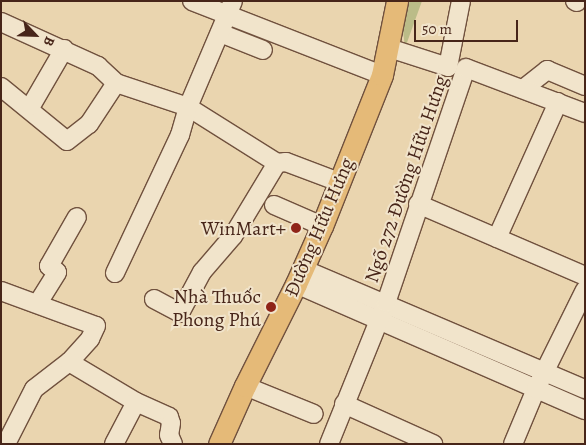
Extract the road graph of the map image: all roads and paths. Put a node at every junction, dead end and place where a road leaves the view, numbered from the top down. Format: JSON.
{"nodes":[{"id":1,"x":192,"y":1,"type":"edge"},
{"id":2,"x":397,"y":1,"type":"edge"},
{"id":3,"x":461,"y":1,"type":"edge"},
{"id":4,"x":230,"y":8,"type":"edge"},
{"id":5,"x":1,"y":22,"type":"edge"},
{"id":6,"x":220,"y":34,"type":"junction"},
{"id":7,"x":389,"y":48,"type":"junction"},
{"id":8,"x":64,"y":49,"type":"junction"},
{"id":9,"x":263,"y":50,"type":"dead end"},
{"id":10,"x":382,"y":75,"type":"junction"},
{"id":11,"x":116,"y":83,"type":"junction"},
{"id":12,"x":585,"y":86,"type":"edge"},
{"id":13,"x":1,"y":87,"type":"edge"},
{"id":14,"x":523,"y":88,"type":"junction"},
{"id":15,"x":558,"y":102,"type":"junction"},
{"id":16,"x":31,"y":106,"type":"dead end"},
{"id":17,"x":188,"y":107,"type":"junction"},
{"id":18,"x":585,"y":113,"type":"edge"},
{"id":19,"x":277,"y":163,"type":"junction"},
{"id":20,"x":339,"y":182,"type":"junction"},
{"id":21,"x":418,"y":204,"type":"junction"},
{"id":22,"x":274,"y":205,"type":"dead end"},
{"id":23,"x":78,"y":217,"type":"dead end"},
{"id":24,"x":322,"y":226,"type":"junction"},
{"id":25,"x":496,"y":238,"type":"junction"},
{"id":26,"x":114,"y":273,"type":"dead end"},
{"id":27,"x":300,"y":276,"type":"junction"},
{"id":28,"x":585,"y":276,"type":"edge"},
{"id":29,"x":585,"y":290,"type":"edge"},
{"id":30,"x":1,"y":291,"type":"edge"},
{"id":31,"x":154,"y":300,"type":"dead end"},
{"id":32,"x":38,"y":303,"type":"junction"},
{"id":33,"x":382,"y":311,"type":"junction"},
{"id":34,"x":70,"y":362,"type":"junction"},
{"id":35,"x":544,"y":372,"type":"junction"},
{"id":36,"x":245,"y":386,"type":"junction"},
{"id":37,"x":536,"y":389,"type":"junction"},
{"id":38,"x":585,"y":389,"type":"edge"},
{"id":39,"x":136,"y":402,"type":"junction"},
{"id":40,"x":344,"y":404,"type":"junction"},
{"id":41,"x":585,"y":410,"type":"edge"},
{"id":42,"x":314,"y":414,"type":"dead end"},
{"id":43,"x":6,"y":444,"type":"edge"},
{"id":44,"x":114,"y":444,"type":"edge"},
{"id":45,"x":174,"y":444,"type":"edge"},
{"id":46,"x":219,"y":444,"type":"edge"},
{"id":47,"x":329,"y":444,"type":"edge"},
{"id":48,"x":433,"y":444,"type":"edge"},
{"id":49,"x":513,"y":444,"type":"edge"}],
"edges":[{"from":1,"to":4,"type":"street"},
{"from":2,"to":7,"type":"main road","name":"Đường Hữu Hưng"},
{"from":3,"to":7,"type":"street"},
{"from":4,"to":6,"type":"street"},
{"from":4,"to":10,"type":"street"},
{"from":5,"to":8,"type":"street"},
{"from":6,"to":9,"type":"street"},
{"from":6,"to":17,"type":"street"},
{"from":7,"to":10,"type":"main road","name":"Đường Hữu Hưng"},
{"from":8,"to":11,"type":"street"},
{"from":8,"to":16,"type":"street"},
{"from":10,"to":20,"type":"main road","name":"Đường Hữu Hưng"},
{"from":11,"to":13,"type":"street"},
{"from":11,"to":17,"type":"street"},
{"from":12,"to":14,"type":"street"},
{"from":14,"to":15,"type":"street"},
{"from":14,"to":21,"type":"street","name":"Ngõ 272 Đường Hữu Hưng"},
{"from":15,"to":18,"type":"street"},
{"from":15,"to":25,"type":"street"},
{"from":17,"to":19,"type":"street"},
{"from":17,"to":26,"type":"street"},
{"from":19,"to":20,"type":"street"},
{"from":19,"to":31,"type":"street"},
{"from":20,"to":24,"type":"main road","name":"Đường Hữu Hưng"},
{"from":21,"to":25,"type":"street"},
{"from":21,"to":33,"type":"street","name":"Ngõ 272 Đường Hữu Hưng"},
{"from":22,"to":24,"type":"street"},
{"from":23,"to":32,"type":"street"},
{"from":24,"to":27,"type":"main road","name":"Đường Hữu Hưng"},
{"from":25,"to":28,"type":"street"},
{"from":27,"to":33,"type":"street","name":"Ngõ 272 Đường Hữu Hưng"},
{"from":27,"to":36,"type":"main road","name":"Đường Hữu Hưng"},
{"from":29,"to":35,"type":"street"},
{"from":30,"to":32,"type":"street"},
{"from":32,"to":34,"type":"street"},
{"from":33,"to":35,"type":"street"},
{"from":33,"to":37,"type":"street"},
{"from":33,"to":40,"type":"street","name":"Ngõ 272 Đường Hữu Hưng"},
{"from":34,"to":39,"type":"street"},
{"from":34,"to":43,"type":"street"},
{"from":35,"to":37,"type":"street"},
{"from":35,"to":38,"type":"street"},
{"from":36,"to":42,"type":"street"},
{"from":36,"to":46,"type":"main road","name":"Đường Hữu Hưng"},
{"from":37,"to":41,"type":"street"},
{"from":37,"to":49,"type":"street"},
{"from":39,"to":44,"type":"street"},
{"from":39,"to":45,"type":"street"},
{"from":40,"to":47,"type":"street","name":"Ngõ 272 Đường Hữu Hưng"},
{"from":40,"to":48,"type":"street"}]}
